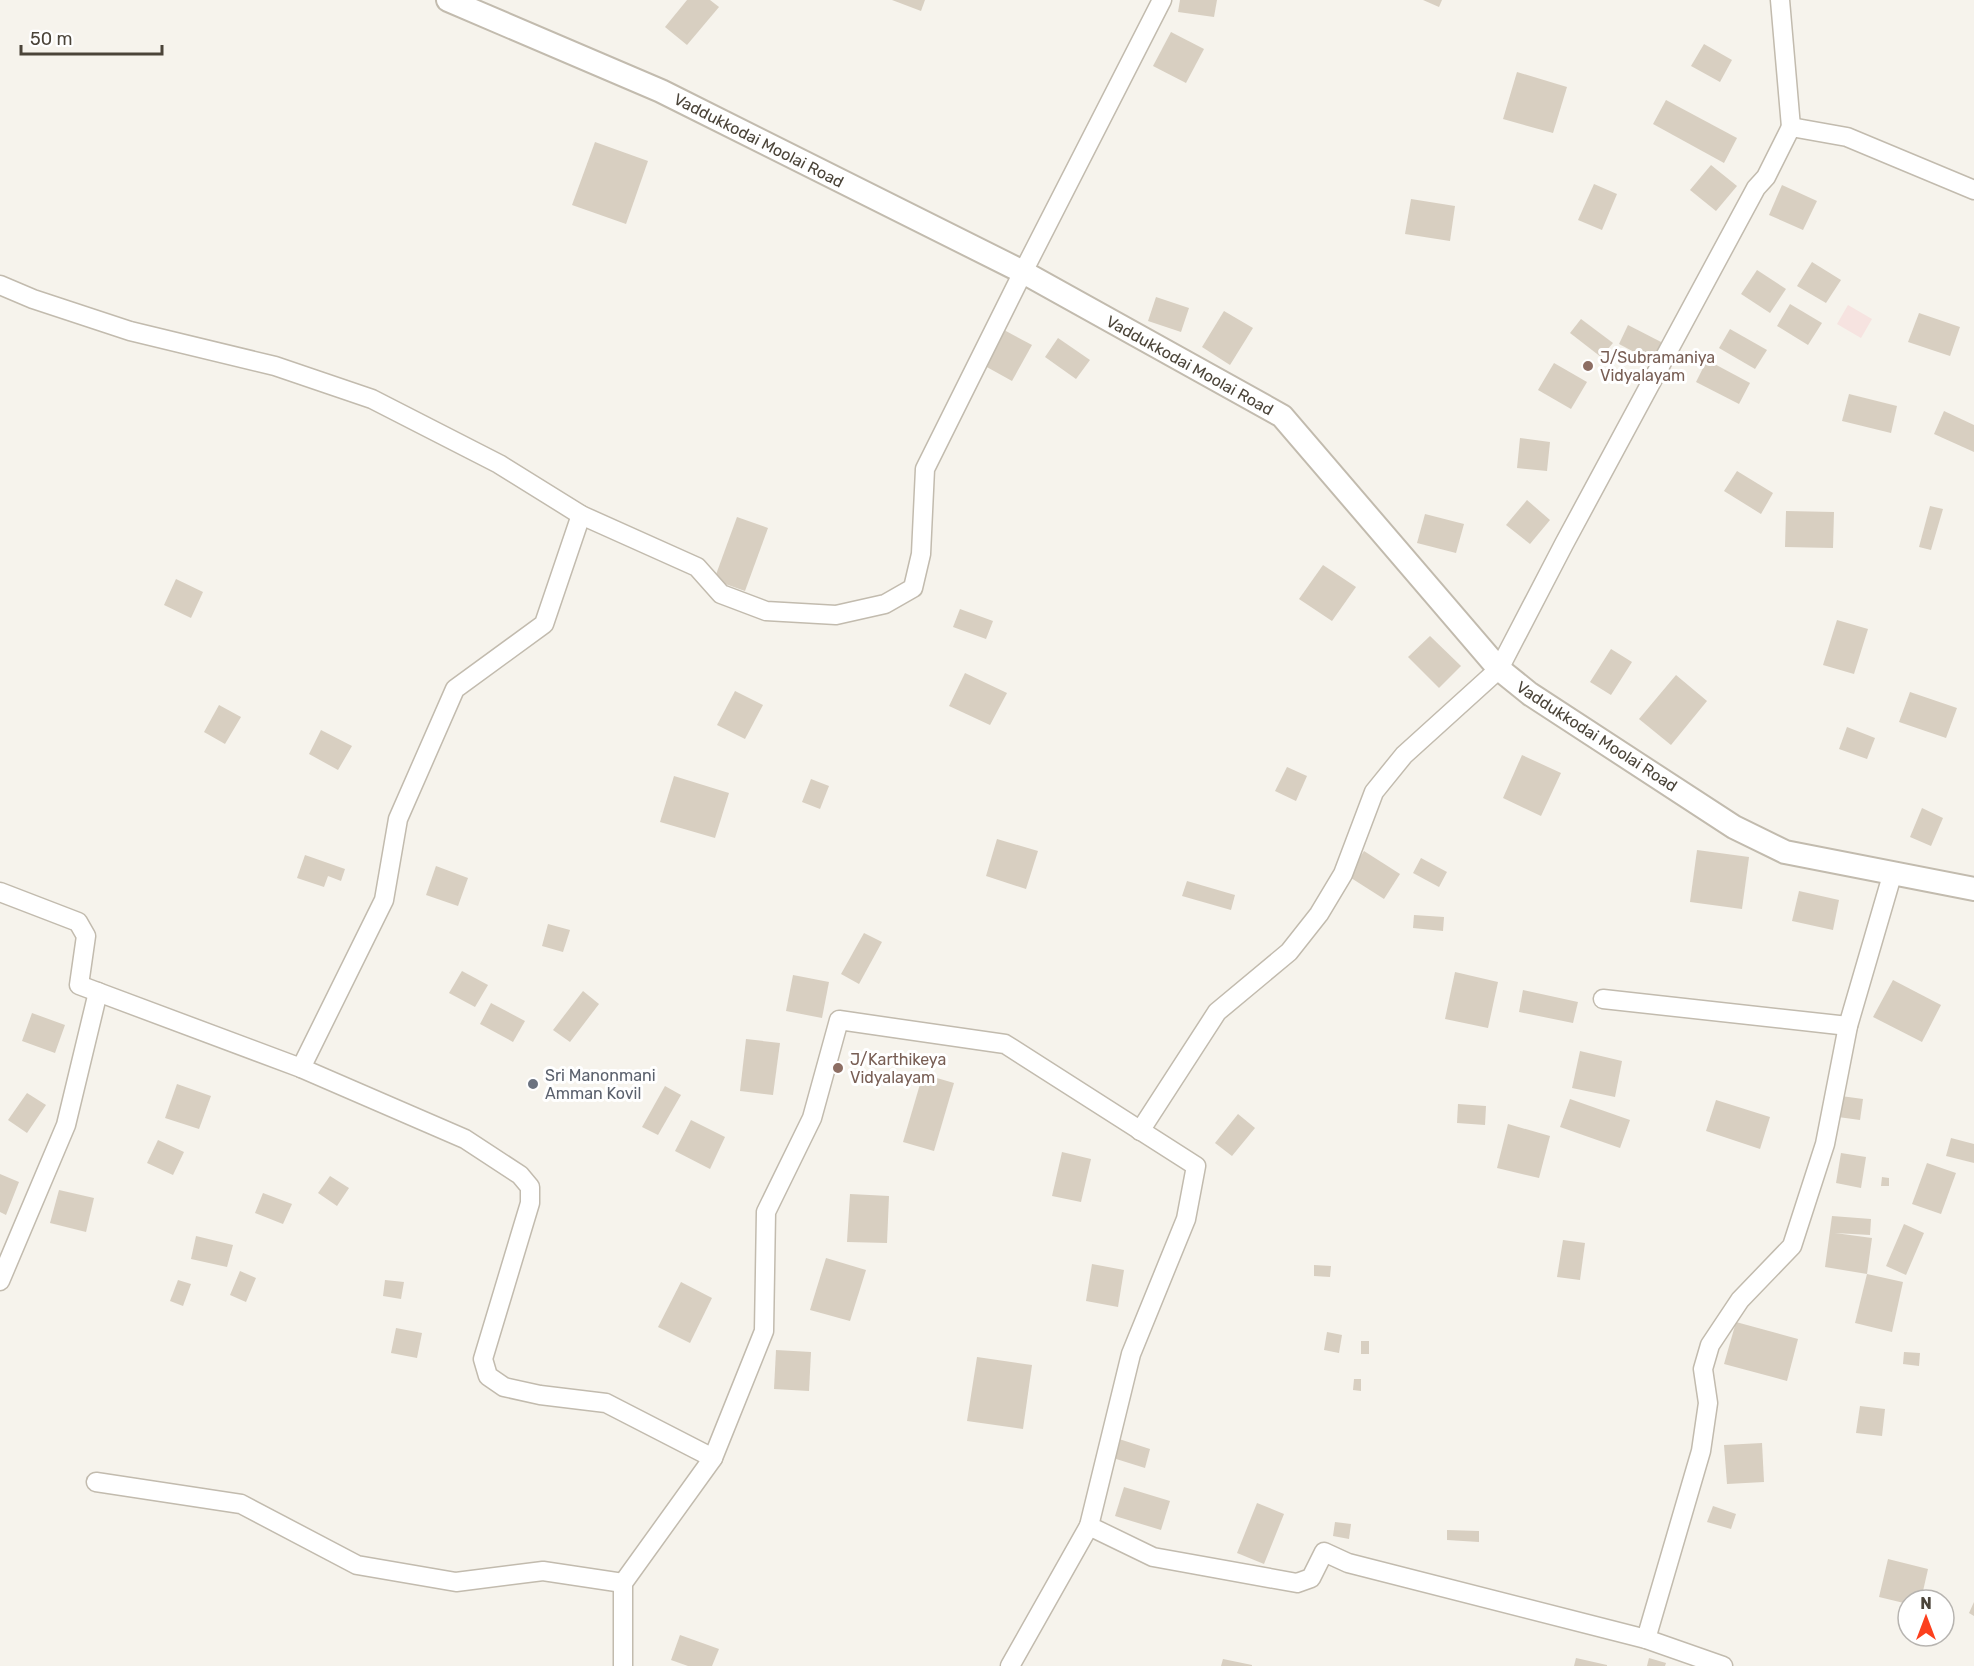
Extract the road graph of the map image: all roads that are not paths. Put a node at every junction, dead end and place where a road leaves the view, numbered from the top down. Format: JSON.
{"nodes":[{"id":1,"x":448,"y":0,"type":"edge"},
{"id":2,"x":1162,"y":0,"type":"edge"},
{"id":3,"x":1780,"y":0,"type":"edge"},
{"id":4,"x":1791,"y":127,"type":"junction"},
{"id":5,"x":1974,"y":190,"type":"edge"},
{"id":6,"x":1023,"y":272,"type":"junction"},
{"id":7,"x":0,"y":285,"type":"edge"},
{"id":8,"x":581,"y":515,"type":"junction"},
{"id":9,"x":1499,"y":669,"type":"junction"},
{"id":10,"x":1893,"y":872,"type":"junction"},
{"id":11,"x":1974,"y":889,"type":"edge"},
{"id":12,"x":0,"y":892,"type":"edge"},
{"id":13,"x":98,"y":992,"type":"junction"},
{"id":14,"x":1603,"y":999,"type":"dead end"},
{"id":15,"x":1848,"y":1026,"type":"junction"},
{"id":16,"x":301,"y":1068,"type":"junction"},
{"id":17,"x":1140,"y":1131,"type":"junction"},
{"id":18,"x":0,"y":1281,"type":"edge"},
{"id":19,"x":713,"y":1458,"type":"junction"},
{"id":20,"x":96,"y":1482,"type":"dead end"},
{"id":21,"x":1089,"y":1526,"type":"junction"},
{"id":22,"x":623,"y":1583,"type":"junction"},
{"id":23,"x":1646,"y":1640,"type":"junction"},
{"id":24,"x":623,"y":1666,"type":"edge"},
{"id":25,"x":1010,"y":1666,"type":"edge"},
{"id":26,"x":1723,"y":1666,"type":"edge"}],
"edges":[{"from":1,"to":6,"type":"street","name":"Vaddukkodai Moolai Road"},
{"from":2,"to":6,"type":"street"},
{"from":3,"to":4,"type":"street"},
{"from":4,"to":5,"type":"street"},
{"from":4,"to":9,"type":"street"},
{"from":6,"to":8,"type":"street"},
{"from":6,"to":9,"type":"street","name":"Vaddukkodai Moolai Road"},
{"from":7,"to":8,"type":"street"},
{"from":8,"to":16,"type":"street"},
{"from":9,"to":10,"type":"street","name":"Vaddukkodai Moolai Road"},
{"from":9,"to":17,"type":"street"},
{"from":10,"to":11,"type":"street","name":"Vaddukkodai Moolai Road"},
{"from":10,"to":15,"type":"street"},
{"from":12,"to":13,"type":"street"},
{"from":13,"to":16,"type":"street"},
{"from":13,"to":18,"type":"street"},
{"from":14,"to":15,"type":"street"},
{"from":15,"to":23,"type":"street"},
{"from":16,"to":19,"type":"street"},
{"from":17,"to":19,"type":"street"},
{"from":17,"to":21,"type":"street"},
{"from":19,"to":22,"type":"street"},
{"from":20,"to":22,"type":"street"},
{"from":21,"to":23,"type":"street"},
{"from":21,"to":25,"type":"street"},
{"from":22,"to":24,"type":"street"},
{"from":23,"to":26,"type":"street"}]}
